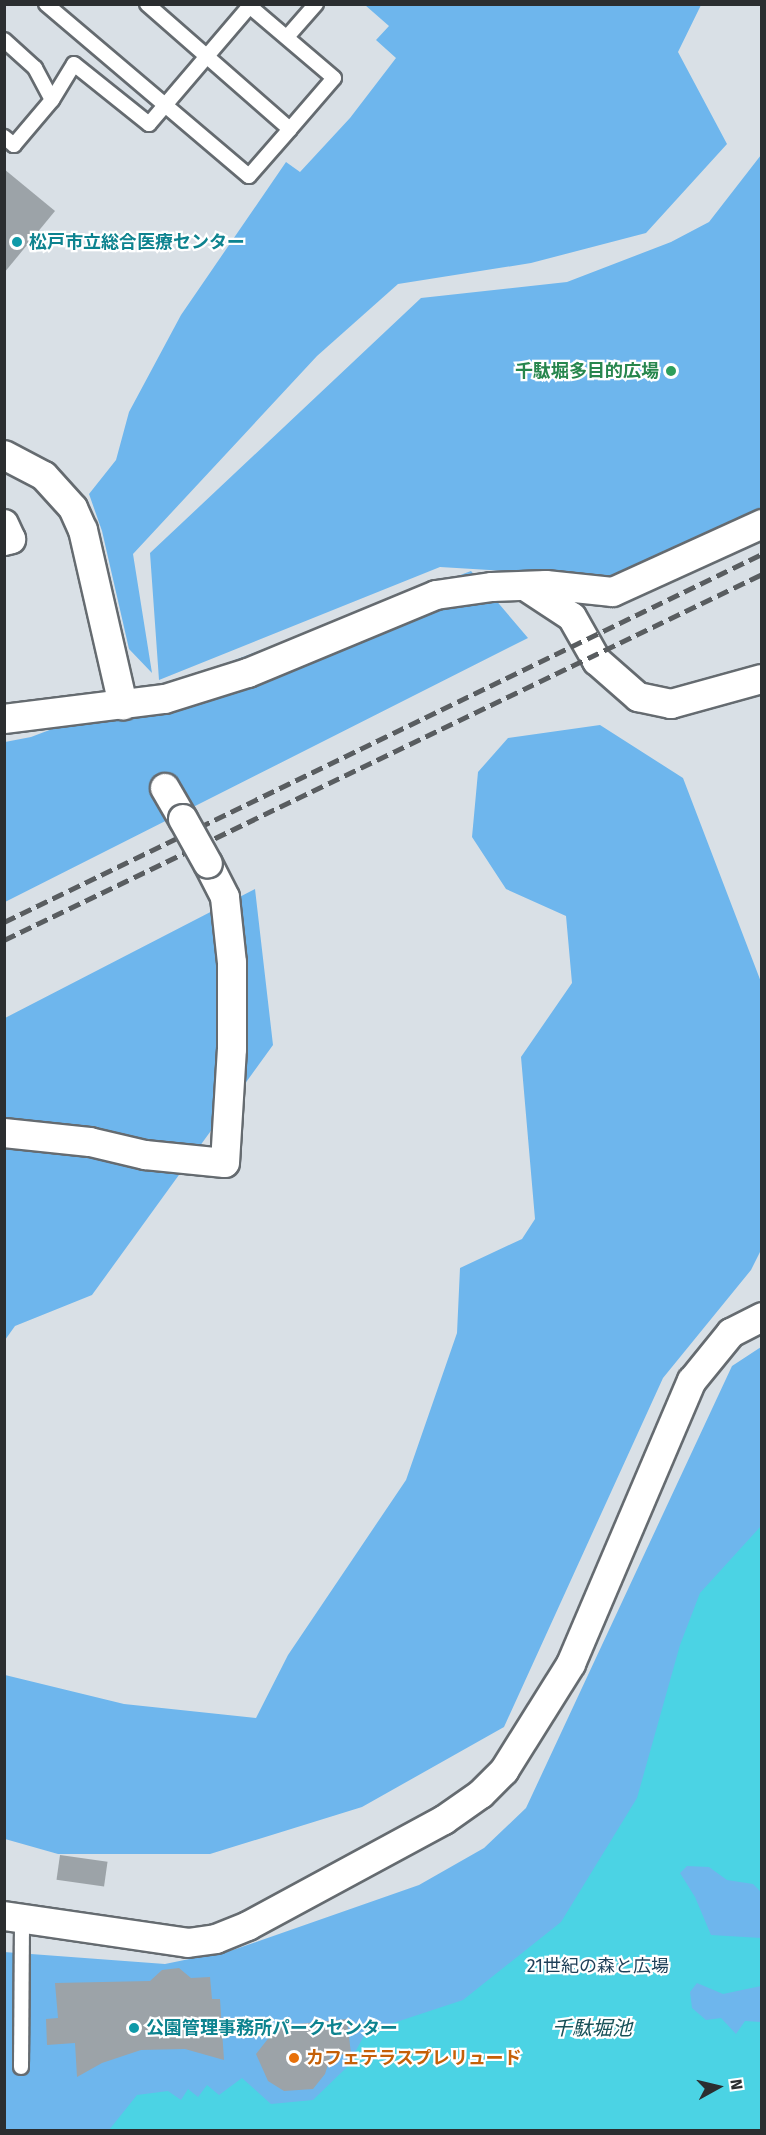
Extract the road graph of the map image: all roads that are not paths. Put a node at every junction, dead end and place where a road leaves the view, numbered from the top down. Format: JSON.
{"nodes":[{"id":1,"x":46,"y":4,"type":"edge"},
{"id":2,"x":147,"y":4,"type":"edge"},
{"id":3,"x":316,"y":4,"type":"edge"},
{"id":4,"x":248,"y":6,"type":"edge"},
{"id":5,"x":287,"y":37,"type":"junction"},
{"id":6,"x":4,"y":40,"type":"edge"},
{"id":7,"x":207,"y":56,"type":"junction"},
{"id":8,"x":52,"y":100,"type":"junction"},
{"id":9,"x":164,"y":105,"type":"junction"},
{"id":10,"x":290,"y":129,"type":"junction"},
{"id":11,"x":4,"y":137,"type":"edge"},
{"id":12,"x":4,"y":455,"type":"edge"},
{"id":13,"x":4,"y":524,"type":"edge"},
{"id":14,"x":762,"y":524,"type":"edge"},
{"id":15,"x":4,"y":541,"type":"edge"},
{"id":16,"x":525,"y":586,"type":"junction"},
{"id":17,"x":762,"y":679,"type":"edge"},
{"id":18,"x":123,"y":705,"type":"junction"},
{"id":19,"x":4,"y":719,"type":"edge"},
{"id":20,"x":165,"y":788,"type":"dead end"},
{"id":21,"x":4,"y":1133,"type":"edge"},
{"id":22,"x":762,"y":1317,"type":"edge"},
{"id":23,"x":13,"y":1917,"type":"edge"},
{"id":24,"x":21,"y":2067,"type":"dead end"}],
"edges":[{"from":1,"to":9,"type":"lane"},
{"from":2,"to":7,"type":"lane"},
{"from":3,"to":5,"type":"lane"},
{"from":4,"to":5,"type":"lane"},
{"from":4,"to":7,"type":"lane"},
{"from":5,"to":10,"type":"lane"},
{"from":6,"to":8,"type":"lane"},
{"from":7,"to":9,"type":"lane"},
{"from":7,"to":10,"type":"lane"},
{"from":8,"to":9,"type":"lane"},
{"from":8,"to":11,"type":"lane"},
{"from":9,"to":10,"type":"lane"},
{"from":12,"to":18,"type":"street"},
{"from":13,"to":15,"type":"street"},
{"from":14,"to":16,"type":"street"},
{"from":16,"to":17,"type":"street"},
{"from":16,"to":18,"type":"street"},
{"from":18,"to":19,"type":"street"},
{"from":20,"to":21,"type":"street","bridge":true},
{"from":22,"to":23,"type":"street"},
{"from":23,"to":24,"type":"lane"}]}
